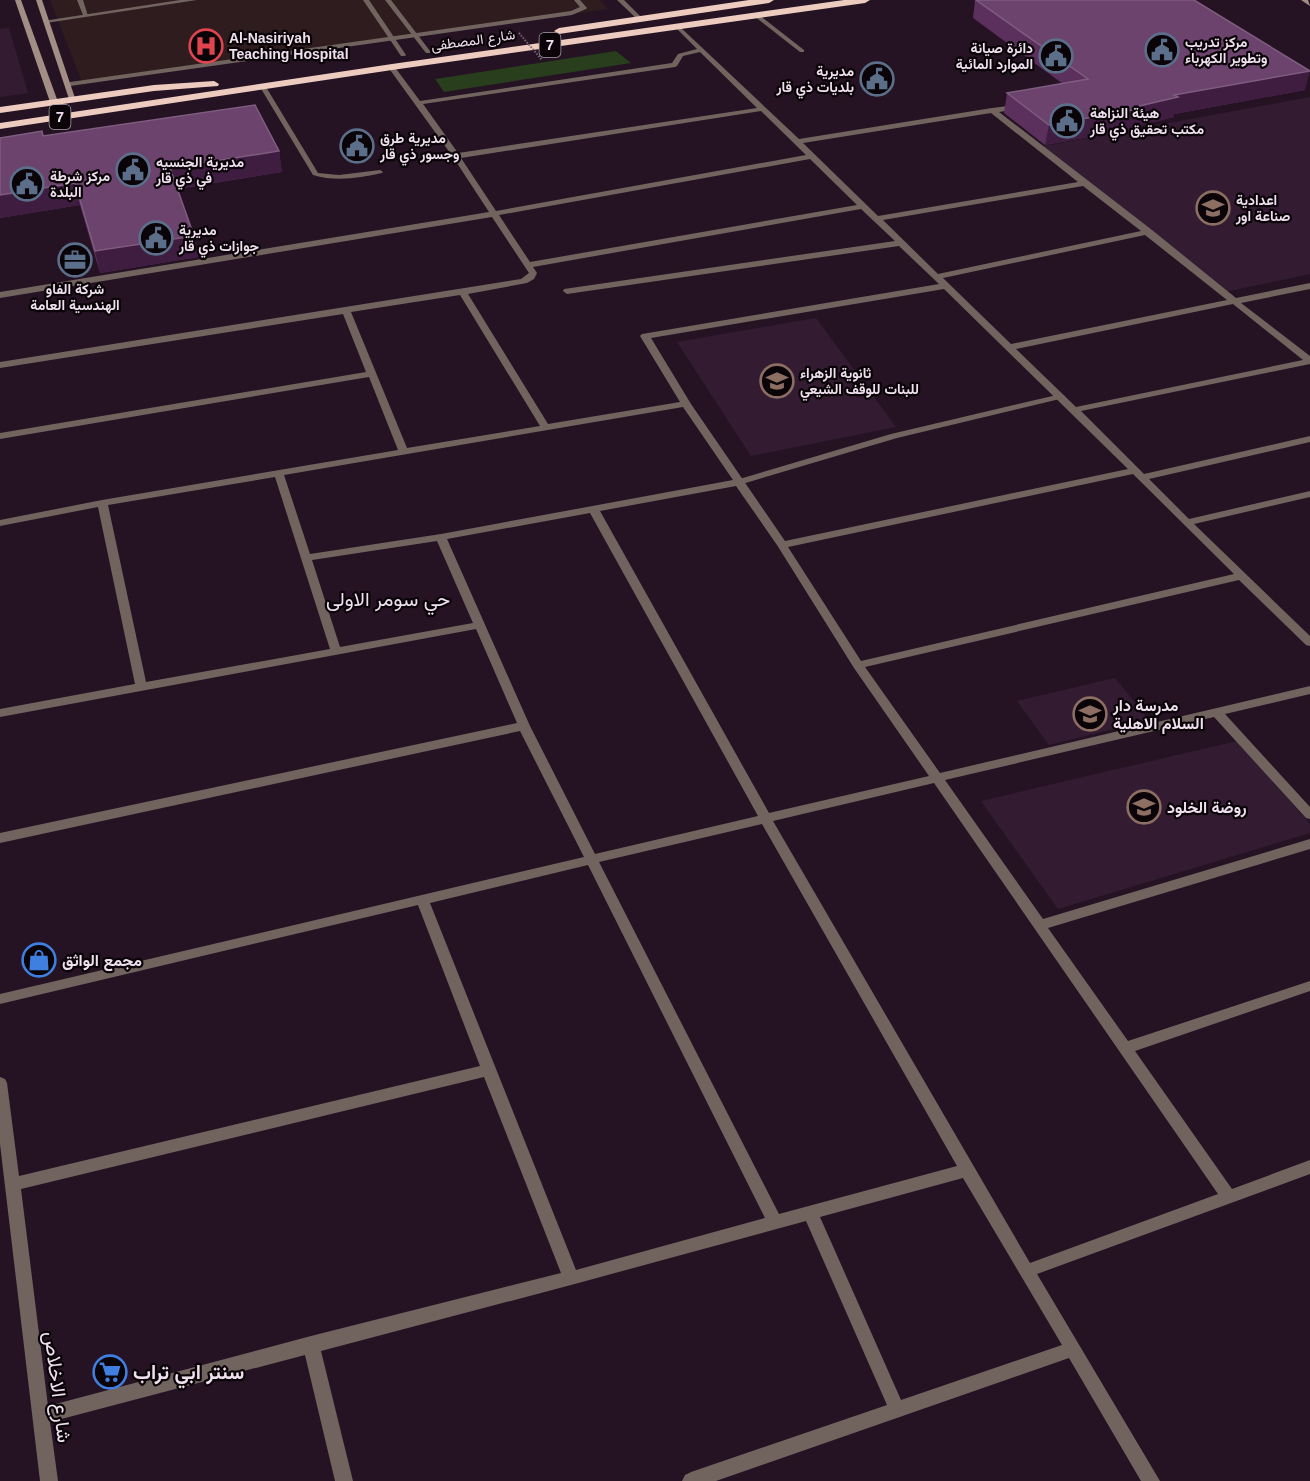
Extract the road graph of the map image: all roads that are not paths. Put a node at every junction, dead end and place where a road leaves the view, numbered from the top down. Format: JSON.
{"nodes":[{"id":1,"x":18,"y":0,"type":"edge"},
{"id":2,"x":39,"y":0,"type":"edge"},
{"id":3,"x":80,"y":0,"type":"edge"},
{"id":4,"x":194,"y":0,"type":"edge"},
{"id":5,"x":366,"y":0,"type":"edge"},
{"id":6,"x":388,"y":0,"type":"edge"},
{"id":7,"x":577,"y":0,"type":"edge"},
{"id":8,"x":620,"y":0,"type":"edge"},
{"id":9,"x":769,"y":0,"type":"edge"},
{"id":10,"x":865,"y":0,"type":"edge"},
{"id":11,"x":1304,"y":0,"type":"edge"},
{"id":12,"x":1310,"y":3,"type":"edge"},
{"id":13,"x":86,"y":15,"type":"junction"},
{"id":14,"x":756,"y":15,"type":"junction"},
{"id":15,"x":639,"y":18,"type":"junction"},
{"id":16,"x":46,"y":21,"type":"junction"},
{"id":17,"x":678,"y":27,"type":"junction"},
{"id":18,"x":545,"y":33,"type":"dead end"},
{"id":19,"x":520,"y":35,"type":"road end"},
{"id":20,"x":416,"y":37,"type":"junction"},
{"id":21,"x":393,"y":40,"type":"junction"},
{"id":22,"x":702,"y":50,"type":"junction"},
{"id":23,"x":802,"y":51,"type":"dead end"},
{"id":24,"x":428,"y":52,"type":"junction"},
{"id":25,"x":403,"y":56,"type":"junction"},
{"id":26,"x":392,"y":67,"type":"junction"},
{"id":27,"x":70,"y":84,"type":"junction"},
{"id":28,"x":233,"y":87,"type":"junction"},
{"id":29,"x":263,"y":87,"type":"junction"},
{"id":30,"x":74,"y":99,"type":"junction"},
{"id":31,"x":54,"y":102,"type":"junction"},
{"id":32,"x":418,"y":103,"type":"junction"},
{"id":33,"x":120,"y":105,"type":"junction"},
{"id":34,"x":1026,"y":105,"type":"edge"},
{"id":35,"x":763,"y":109,"type":"junction"},
{"id":36,"x":0,"y":110,"type":"edge"},
{"id":37,"x":992,"y":110,"type":"junction"},
{"id":38,"x":0,"y":119,"type":"edge"},
{"id":39,"x":0,"y":126,"type":"edge"},
{"id":40,"x":0,"y":134,"type":"edge"},
{"id":41,"x":797,"y":142,"type":"junction"},
{"id":42,"x":456,"y":156,"type":"junction"},
{"id":43,"x":811,"y":156,"type":"junction"},
{"id":44,"x":380,"y":172,"type":"dead end"},
{"id":45,"x":1085,"y":183,"type":"junction"},
{"id":46,"x":863,"y":206,"type":"junction"},
{"id":47,"x":494,"y":214,"type":"junction"},
{"id":48,"x":877,"y":219,"type":"junction"},
{"id":49,"x":1149,"y":232,"type":"junction"},
{"id":50,"x":901,"y":243,"type":"junction"},
{"id":51,"x":528,"y":265,"type":"junction"},
{"id":52,"x":936,"y":277,"type":"junction"},
{"id":53,"x":945,"y":286,"type":"junction"},
{"id":54,"x":1310,"y":286,"type":"edge"},
{"id":55,"x":567,"y":291,"type":"dead end"},
{"id":56,"x":463,"y":292,"type":"junction"},
{"id":57,"x":0,"y":295,"type":"edge"},
{"id":58,"x":1235,"y":300,"type":"junction"},
{"id":59,"x":346,"y":310,"type":"junction"},
{"id":60,"x":1010,"y":347,"type":"junction"},
{"id":61,"x":1310,"y":361,"type":"edge"},
{"id":62,"x":0,"y":365,"type":"edge"},
{"id":63,"x":372,"y":374,"type":"junction"},
{"id":64,"x":1061,"y":396,"type":"junction"},
{"id":65,"x":686,"y":404,"type":"junction"},
{"id":66,"x":1074,"y":410,"type":"junction"},
{"id":67,"x":545,"y":427,"type":"junction"},
{"id":68,"x":0,"y":436,"type":"edge"},
{"id":69,"x":1310,"y":439,"type":"edge"},
{"id":70,"x":403,"y":452,"type":"junction"},
{"id":71,"x":278,"y":472,"type":"junction"},
{"id":72,"x":1138,"y":474,"type":"junction"},
{"id":73,"x":739,"y":482,"type":"junction"},
{"id":74,"x":1310,"y":494,"type":"edge"},
{"id":75,"x":102,"y":502,"type":"junction"},
{"id":76,"x":594,"y":510,"type":"junction"},
{"id":77,"x":0,"y":523,"type":"edge"},
{"id":78,"x":1187,"y":523,"type":"junction"},
{"id":79,"x":441,"y":537,"type":"junction"},
{"id":80,"x":782,"y":545,"type":"junction"},
{"id":81,"x":306,"y":558,"type":"junction"},
{"id":82,"x":1241,"y":576,"type":"junction"},
{"id":83,"x":479,"y":625,"type":"junction"},
{"id":84,"x":1310,"y":642,"type":"edge"},
{"id":85,"x":336,"y":651,"type":"junction"},
{"id":86,"x":858,"y":665,"type":"junction"},
{"id":87,"x":141,"y":687,"type":"junction"},
{"id":88,"x":1310,"y":690,"type":"edge"},
{"id":89,"x":1216,"y":712,"type":"junction"},
{"id":90,"x":0,"y":713,"type":"edge"},
{"id":91,"x":524,"y":726,"type":"junction"},
{"id":92,"x":939,"y":779,"type":"junction"},
{"id":93,"x":1310,"y":815,"type":"edge"},
{"id":94,"x":766,"y":819,"type":"junction"},
{"id":95,"x":0,"y":838,"type":"edge"},
{"id":96,"x":1310,"y":844,"type":"edge"},
{"id":97,"x":591,"y":859,"type":"junction"},
{"id":98,"x":422,"y":900,"type":"junction"},
{"id":99,"x":1041,"y":926,"type":"junction"},
{"id":100,"x":1310,"y":986,"type":"edge"},
{"id":101,"x":0,"y":999,"type":"edge"},
{"id":102,"x":1126,"y":1048,"type":"junction"},
{"id":103,"x":488,"y":1070,"type":"junction"},
{"id":104,"x":0,"y":1083,"type":"edge"},
{"id":105,"x":1310,"y":1167,"type":"edge"},
{"id":106,"x":967,"y":1170,"type":"junction"},
{"id":107,"x":12,"y":1184,"type":"junction"},
{"id":108,"x":1229,"y":1197,"type":"junction"},
{"id":109,"x":810,"y":1212,"type":"junction"},
{"id":110,"x":774,"y":1222,"type":"junction"},
{"id":111,"x":1027,"y":1271,"type":"junction"},
{"id":112,"x":571,"y":1278,"type":"junction"},
{"id":113,"x":311,"y":1344,"type":"junction"},
{"id":114,"x":1074,"y":1349,"type":"junction"},
{"id":115,"x":897,"y":1410,"type":"junction"},
{"id":116,"x":40,"y":1416,"type":"junction"},
{"id":117,"x":49,"y":1481,"type":"edge"},
{"id":118,"x":344,"y":1481,"type":"edge"},
{"id":119,"x":691,"y":1481,"type":"edge"},
{"id":120,"x":1152,"y":1481,"type":"edge"}],
"edges":[{"from":1,"to":31,"type":"street"},
{"from":2,"to":16,"type":"street"},
{"from":3,"to":13,"type":"lane"},
{"from":4,"to":13,"type":"street"},
{"from":5,"to":21,"type":"street"},
{"from":6,"to":20,"type":"street"},
{"from":7,"to":20,"type":"lane"},
{"from":8,"to":15,"type":"street"},
{"from":9,"to":15,"type":"highway","number":"7"},
{"from":10,"to":14,"type":"highway","name":"شارع المصطفى","number":"7"},
{"from":11,"to":12,"type":"street"},
{"from":13,"to":16,"type":"street"},
{"from":14,"to":17,"type":"highway","name":"شارع المصطفى","number":"7"},
{"from":14,"to":23,"type":"lane"},
{"from":15,"to":18,"type":"highway","number":"7"},
{"from":16,"to":27,"type":"street"},
{"from":17,"to":22,"type":"street"},
{"from":17,"to":26,"type":"highway","name":"شارع المصطفى","number":"7"},
{"from":19,"to":24,"type":"highway","name":"شارع المصطفى","number":"7"},
{"from":20,"to":21,"type":"lane"},
{"from":20,"to":24,"type":"street"},
{"from":21,"to":25,"type":"street"},
{"from":21,"to":27,"type":"lane"},
{"from":22,"to":32,"type":"street"},
{"from":22,"to":35,"type":"street"},
{"from":24,"to":25,"type":"highway","name":"شارع المصطفى","number":"7"},
{"from":25,"to":28,"type":"highway","name":"شارع المصطفى","number":"7"},
{"from":26,"to":29,"type":"highway","name":"شارع المصطفى","number":"7"},
{"from":26,"to":32,"type":"street"},
{"from":27,"to":30,"type":"street"},
{"from":28,"to":29,"type":"highway","name":"شارع المصطفى","number":"7"},
{"from":28,"to":30,"type":"highway"},
{"from":28,"to":33,"type":"highway","name":"شارع المصطفى","number":"7"},
{"from":28,"to":40,"type":"highway"},
{"from":29,"to":44,"type":"lane"},
{"from":30,"to":31,"type":"highway"},
{"from":31,"to":36,"type":"highway"},
{"from":32,"to":42,"type":"street"},
{"from":33,"to":38,"type":"highway","number":"7"},
{"from":33,"to":39,"type":"highway","number":"7"},
{"from":34,"to":37,"type":"street"},
{"from":35,"to":41,"type":"street"},
{"from":35,"to":42,"type":"street"},
{"from":37,"to":41,"type":"street"},
{"from":37,"to":45,"type":"street"},
{"from":41,"to":43,"type":"street"},
{"from":42,"to":47,"type":"street"},
{"from":43,"to":46,"type":"street"},
{"from":43,"to":47,"type":"street"},
{"from":45,"to":48,"type":"street"},
{"from":45,"to":49,"type":"street"},
{"from":46,"to":48,"type":"street"},
{"from":46,"to":51,"type":"street"},
{"from":47,"to":51,"type":"street"},
{"from":47,"to":57,"type":"street"},
{"from":48,"to":50,"type":"street"},
{"from":49,"to":52,"type":"street"},
{"from":49,"to":58,"type":"street"},
{"from":50,"to":52,"type":"street"},
{"from":50,"to":55,"type":"street"},
{"from":51,"to":56,"type":"street"},
{"from":52,"to":53,"type":"street"},
{"from":53,"to":60,"type":"street"},
{"from":53,"to":65,"type":"street"},
{"from":54,"to":58,"type":"street"},
{"from":56,"to":59,"type":"street"},
{"from":56,"to":67,"type":"street"},
{"from":58,"to":60,"type":"street"},
{"from":58,"to":61,"type":"street"},
{"from":59,"to":62,"type":"street"},
{"from":59,"to":63,"type":"street"},
{"from":60,"to":64,"type":"street"},
{"from":61,"to":66,"type":"street"},
{"from":63,"to":68,"type":"street"},
{"from":63,"to":70,"type":"street"},
{"from":64,"to":66,"type":"street"},
{"from":64,"to":73,"type":"lane"},
{"from":65,"to":67,"type":"street"},
{"from":65,"to":73,"type":"street"},
{"from":66,"to":72,"type":"street"},
{"from":67,"to":70,"type":"street"},
{"from":69,"to":72,"type":"street"},
{"from":70,"to":71,"type":"street"},
{"from":71,"to":75,"type":"street"},
{"from":71,"to":81,"type":"street"},
{"from":72,"to":78,"type":"street"},
{"from":72,"to":80,"type":"street"},
{"from":73,"to":76,"type":"street"},
{"from":73,"to":80,"type":"street"},
{"from":74,"to":78,"type":"street"},
{"from":75,"to":77,"type":"street"},
{"from":75,"to":87,"type":"street"},
{"from":76,"to":79,"type":"street"},
{"from":76,"to":94,"type":"street"},
{"from":78,"to":82,"type":"street"},
{"from":79,"to":81,"type":"street"},
{"from":79,"to":83,"type":"street"},
{"from":80,"to":86,"type":"street"},
{"from":81,"to":85,"type":"street"},
{"from":82,"to":84,"type":"street"},
{"from":82,"to":86,"type":"street"},
{"from":83,"to":85,"type":"street"},
{"from":83,"to":91,"type":"street"},
{"from":85,"to":87,"type":"street"},
{"from":86,"to":92,"type":"street"},
{"from":87,"to":90,"type":"street"},
{"from":88,"to":89,"type":"street"},
{"from":89,"to":92,"type":"street"},
{"from":89,"to":93,"type":"street"},
{"from":91,"to":95,"type":"street"},
{"from":91,"to":97,"type":"street"},
{"from":92,"to":94,"type":"street"},
{"from":92,"to":99,"type":"street"},
{"from":94,"to":97,"type":"street"},
{"from":94,"to":106,"type":"street"},
{"from":96,"to":99,"type":"street"},
{"from":97,"to":98,"type":"street"},
{"from":97,"to":110,"type":"street"},
{"from":98,"to":101,"type":"street"},
{"from":98,"to":103,"type":"street"},
{"from":99,"to":102,"type":"street"},
{"from":100,"to":102,"type":"street"},
{"from":102,"to":108,"type":"street"},
{"from":103,"to":107,"type":"street"},
{"from":103,"to":112,"type":"street"},
{"from":104,"to":107,"type":"street","name":"شارع الاخلاص"},
{"from":105,"to":108,"type":"street"},
{"from":106,"to":109,"type":"street"},
{"from":106,"to":111,"type":"street"},
{"from":107,"to":116,"type":"street","name":"شارع الاخلاص"},
{"from":108,"to":111,"type":"street"},
{"from":109,"to":110,"type":"street"},
{"from":109,"to":115,"type":"street"},
{"from":110,"to":112,"type":"street"},
{"from":111,"to":114,"type":"street"},
{"from":112,"to":113,"type":"street"},
{"from":113,"to":116,"type":"street"},
{"from":113,"to":118,"type":"street"},
{"from":114,"to":115,"type":"street"},
{"from":114,"to":120,"type":"street"},
{"from":115,"to":119,"type":"street"},
{"from":116,"to":117,"type":"street","name":"شارع الاخلاص"}]}
